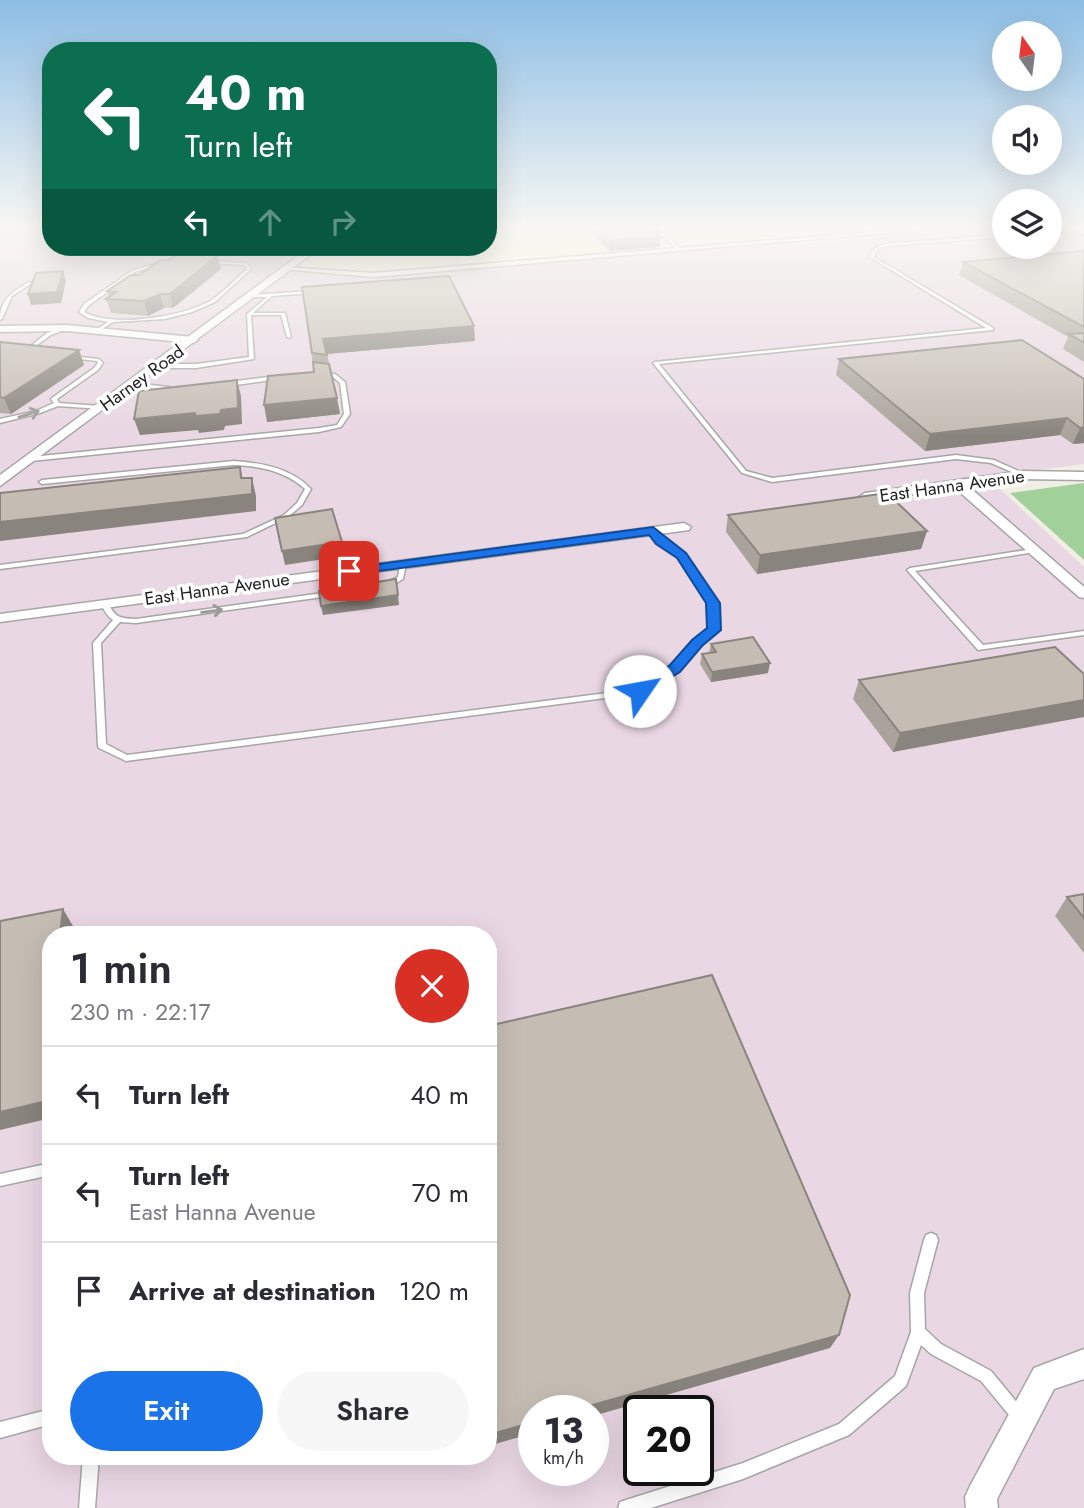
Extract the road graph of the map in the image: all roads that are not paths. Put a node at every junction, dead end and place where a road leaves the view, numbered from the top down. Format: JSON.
{"nodes":[{"id":1,"x":10,"y":295,"type":"edge"},
{"id":2,"x":100,"y":295,"type":"edge"},
{"id":3,"x":219,"y":295,"type":"edge"},
{"id":4,"x":264,"y":295,"type":"edge"},
{"id":5,"x":271,"y":295,"type":"edge"},
{"id":6,"x":935,"y":295,"type":"edge"},
{"id":7,"x":252,"y":296,"type":"joint"},
{"id":8,"x":249,"y":314,"type":"junction"},
{"id":9,"x":112,"y":321,"type":"junction"},
{"id":10,"x":0,"y":327,"type":"edge"},
{"id":11,"x":67,"y":328,"type":"junction"},
{"id":12,"x":99,"y":330,"type":"junction"},
{"id":13,"x":289,"y":337,"type":"dead end"},
{"id":14,"x":193,"y":340,"type":"junction"},
{"id":15,"x":36,"y":353,"type":"edge"},
{"id":16,"x":61,"y":356,"type":"edge"},
{"id":17,"x":158,"y":366,"type":"junction"},
{"id":18,"x":318,"y":373,"type":"edge"},
{"id":19,"x":283,"y":377,"type":"edge"},
{"id":20,"x":132,"y":385,"type":"junction"},
{"id":21,"x":222,"y":385,"type":"edge"},
{"id":22,"x":176,"y":389,"type":"edge"},
{"id":23,"x":57,"y":404,"type":"junction"},
{"id":24,"x":100,"y":408,"type":"junction"},
{"id":25,"x":0,"y":421,"type":"edge"},
{"id":26,"x":31,"y":459,"type":"junction"},
{"id":27,"x":1023,"y":475,"type":"junction"},
{"id":28,"x":1084,"y":476,"type":"edge"},
{"id":29,"x":0,"y":482,"type":"edge"},
{"id":30,"x":42,"y":482,"type":"dead end"},
{"id":31,"x":958,"y":484,"type":"junction"},
{"id":32,"x":848,"y":500,"type":"edge"},
{"id":33,"x":684,"y":527,"type":"dead end"},
{"id":34,"x":653,"y":531,"type":"junction"},
{"id":35,"x":1033,"y":551,"type":"junction"},
{"id":36,"x":403,"y":564,"type":"junction"},
{"id":37,"x":0,"y":567,"type":"edge"},
{"id":38,"x":380,"y":587,"type":"edge"},
{"id":39,"x":344,"y":593,"type":"edge"},
{"id":40,"x":1084,"y":594,"type":"edge"},
{"id":41,"x":105,"y":604,"type":"junction"},
{"id":42,"x":0,"y":618,"type":"edge"},
{"id":43,"x":117,"y":620,"type":"junction"},
{"id":44,"x":145,"y":620,"type":"joint"},
{"id":45,"x":1084,"y":634,"type":"edge"},
{"id":46,"x":42,"y":1171,"type":"edge"},
{"id":47,"x":0,"y":1180,"type":"edge"},
{"id":48,"x":931,"y":1240,"type":"dead end"},
{"id":49,"x":918,"y":1332,"type":"junction"},
{"id":50,"x":1084,"y":1364,"type":"edge"},
{"id":51,"x":42,"y":1418,"type":"edge"},
{"id":52,"x":1022,"y":1420,"type":"junction"},
{"id":53,"x":0,"y":1430,"type":"edge"},
{"id":54,"x":90,"y":1465,"type":"edge"},
{"id":55,"x":88,"y":1508,"type":"edge"},
{"id":56,"x":625,"y":1508,"type":"edge"},
{"id":57,"x":982,"y":1508,"type":"edge"}],
"edges":[{"from":1,"to":10,"type":"lane"},
{"from":2,"to":9,"type":"lane"},
{"from":3,"to":9,"type":"lane"},
{"from":4,"to":7,"type":"lane"},
{"from":5,"to":8,"type":"lane"},
{"from":6,"to":27,"type":"lane"},
{"from":7,"to":14,"type":"street","name":"Harney Road"},
{"from":8,"to":13,"type":"lane"},
{"from":8,"to":17,"type":"lane"},
{"from":9,"to":12,"type":"lane"},
{"from":10,"to":11,"type":"street"},
{"from":11,"to":12,"type":"street"},
{"from":11,"to":15,"type":"lane"},
{"from":12,"to":14,"type":"street"},
{"from":14,"to":17,"type":"street","name":"Harney Road"},
{"from":16,"to":23,"type":"lane"},
{"from":17,"to":20,"type":"street","name":"Harney Road"},
{"from":18,"to":26,"type":"lane"},
{"from":19,"to":21,"type":"lane"},
{"from":20,"to":22,"type":"lane"},
{"from":20,"to":24,"type":"street","name":"Harney Road"},
{"from":23,"to":24,"type":"lane"},
{"from":25,"to":23,"type":"lane","one_way":true},
{"from":24,"to":26,"type":"street","name":"Harney Road"},
{"from":26,"to":29,"type":"street","name":"Harney Road"},
{"from":27,"to":28,"type":"street","name":"East Hanna Avenue"},
{"from":27,"to":31,"type":"street","name":"East Hanna Avenue"},
{"from":30,"to":37,"type":"lane"},
{"from":31,"to":32,"type":"street","name":"East Hanna Avenue"},
{"from":31,"to":35,"type":"street"},
{"from":33,"to":34,"type":"street","name":"East Hanna Avenue"},
{"from":34,"to":36,"type":"street","name":"East Hanna Avenue"},
{"from":34,"to":43,"type":"lane"},
{"from":35,"to":40,"type":"street"},
{"from":35,"to":45,"type":"lane"},
{"from":36,"to":38,"type":"lane"},
{"from":36,"to":41,"type":"street","name":"East Hanna Avenue"},
{"from":44,"to":39,"type":"lane","one_way":true},
{"from":41,"to":42,"type":"street","name":"East Hanna Avenue"},
{"from":41,"to":43,"type":"lane"},
{"from":43,"to":44,"type":"lane"},
{"from":46,"to":47,"type":"lane"},
{"from":48,"to":49,"type":"lane"},
{"from":49,"to":52,"type":"lane"},
{"from":49,"to":56,"type":"lane"},
{"from":50,"to":52,"type":"street"},
{"from":51,"to":53,"type":"lane"},
{"from":52,"to":57,"type":"street"},
{"from":54,"to":55,"type":"lane"}]}
